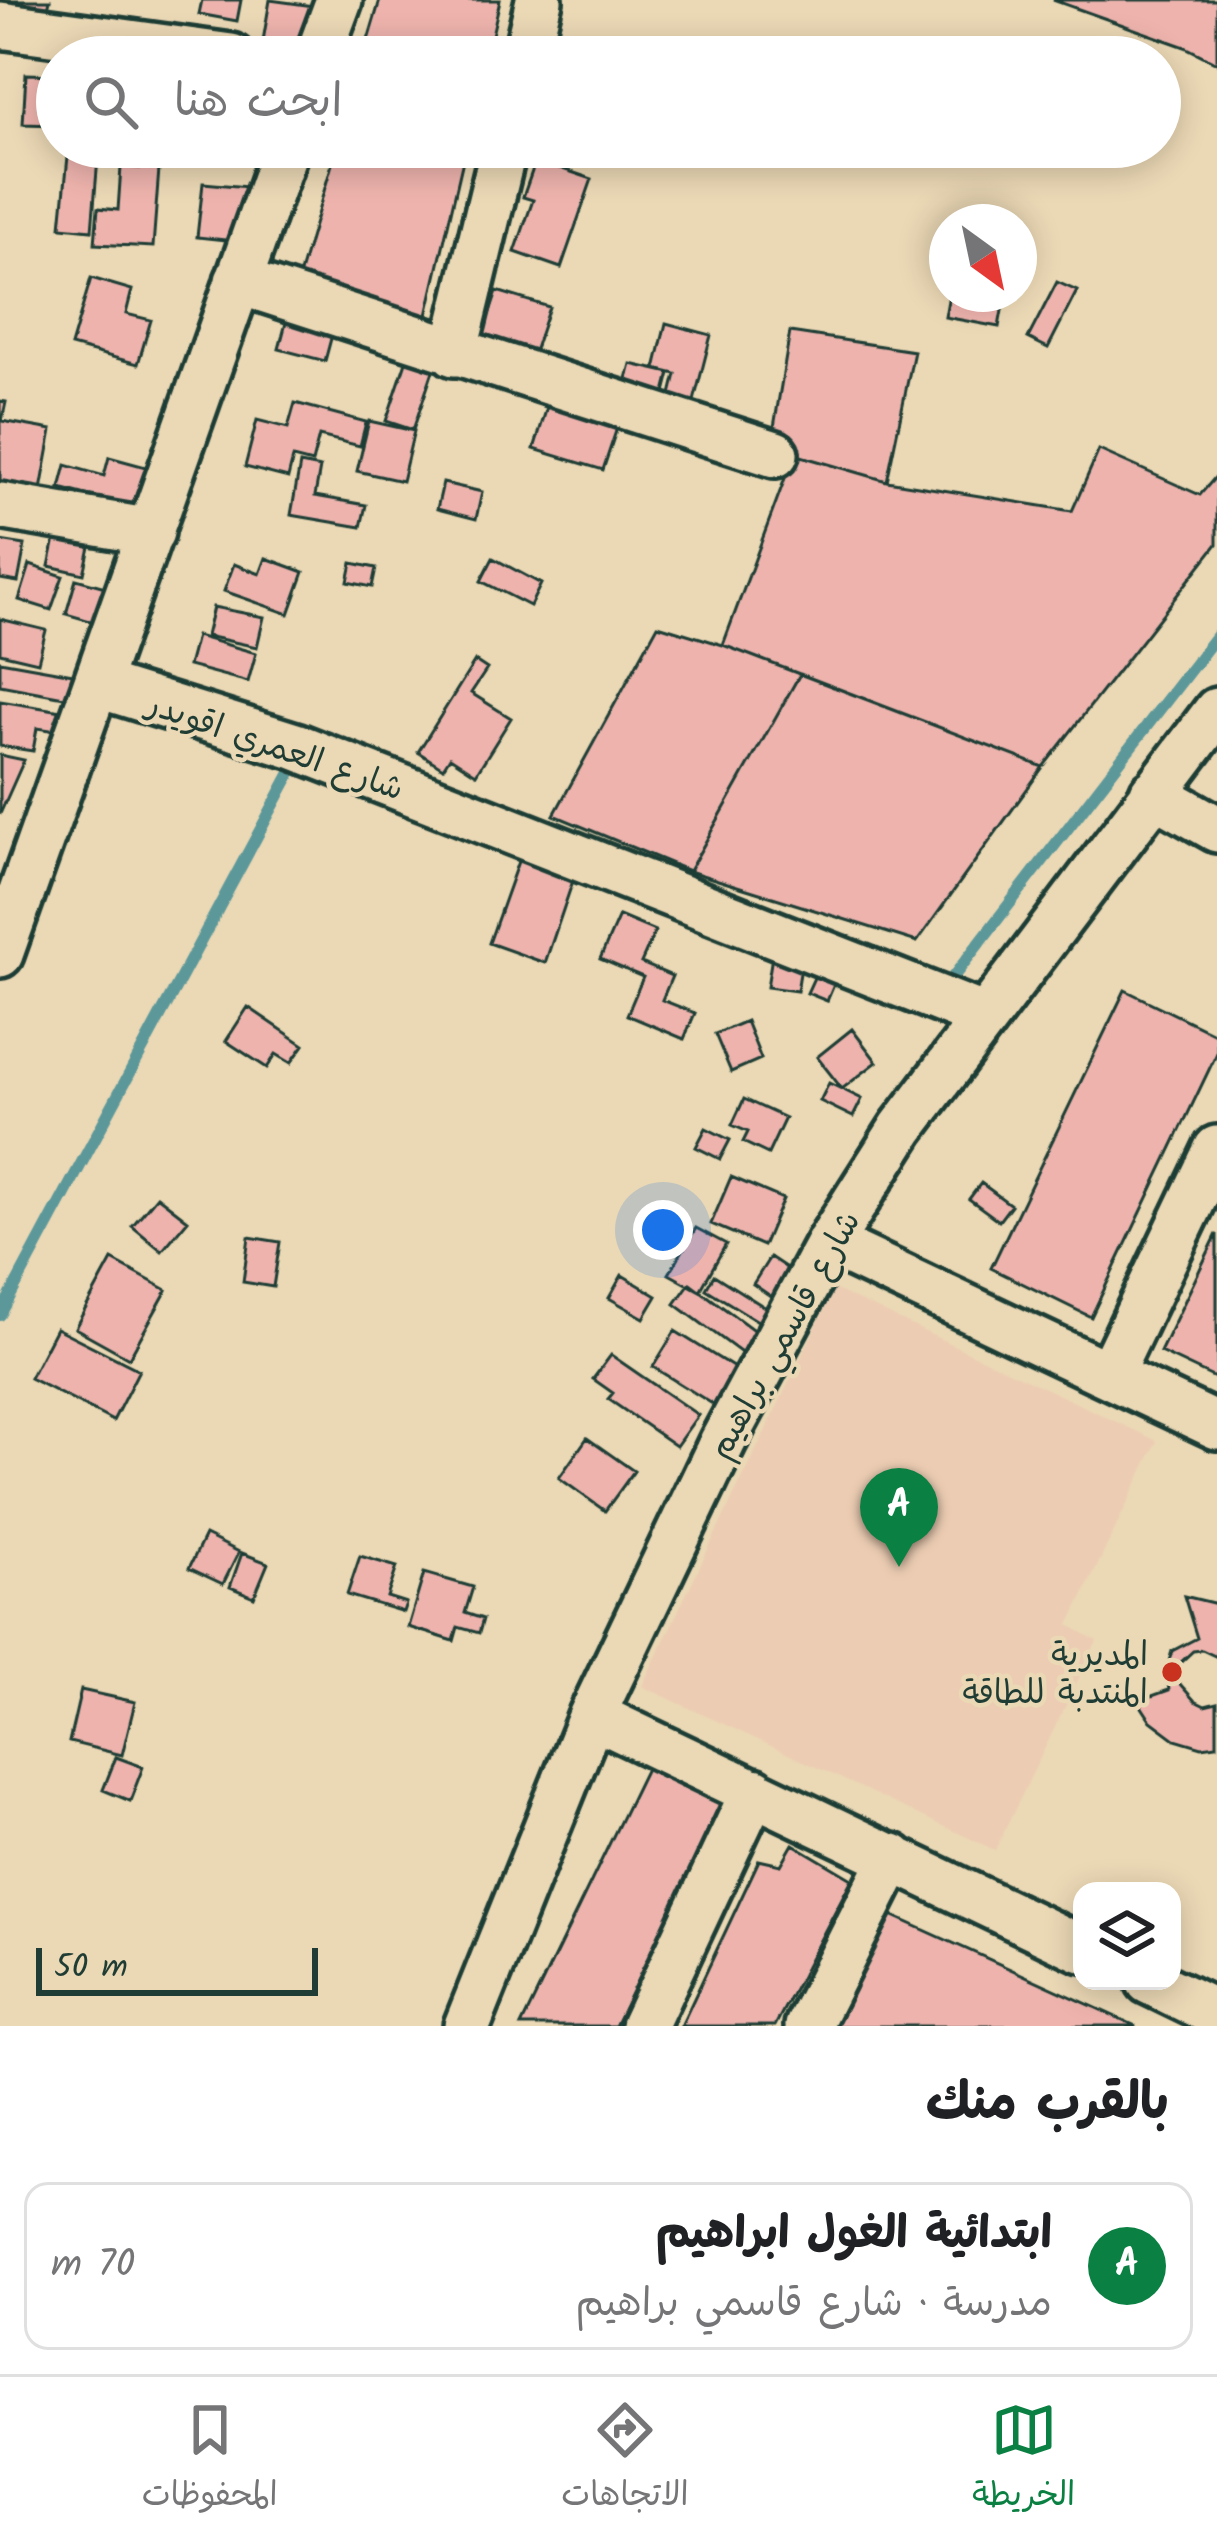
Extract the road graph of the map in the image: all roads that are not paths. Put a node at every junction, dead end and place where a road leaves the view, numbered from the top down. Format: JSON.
{"nodes":[{"id":1,"x":339,"y":0,"type":"edge"},
{"id":2,"x":539,"y":0,"type":"edge"},
{"id":3,"x":0,"y":25,"type":"edge"},
{"id":4,"x":79,"y":36,"type":"edge"},
{"id":5,"x":326,"y":36,"type":"edge"},
{"id":6,"x":531,"y":36,"type":"edge"},
{"id":7,"x":278,"y":168,"type":"edge"},
{"id":8,"x":499,"y":168,"type":"edge"},
{"id":9,"x":238,"y":281,"type":"junction"},
{"id":10,"x":454,"y":353,"type":"junction"},
{"id":11,"x":775,"y":454,"type":"dead end"},
{"id":12,"x":0,"y":506,"type":"edge"},
{"id":13,"x":151,"y":532,"type":"junction"},
{"id":14,"x":96,"y":683,"type":"junction"},
{"id":15,"x":1217,"y":711,"type":"edge"},
{"id":16,"x":1153,"y":793,"type":"junction"},
{"id":17,"x":1217,"y":829,"type":"edge"},
{"id":18,"x":0,"y":954,"type":"edge"},
{"id":19,"x":985,"y":1017,"type":"junction"},
{"id":20,"x":1217,"y":1149,"type":"edge"},
{"id":21,"x":830,"y":1243,"type":"junction"},
{"id":22,"x":1109,"y":1375,"type":"junction"},
{"id":23,"x":1217,"y":1426,"type":"edge"},
{"id":24,"x":592,"y":1715,"type":"junction"},
{"id":25,"x":754,"y":1791,"type":"junction"},
{"id":26,"x":893,"y":1857,"type":"junction"},
{"id":27,"x":1073,"y":1945,"type":"edge"},
{"id":28,"x":1168,"y":1990,"type":"edge"},
{"id":29,"x":1217,"y":2014,"type":"edge"},
{"id":30,"x":466,"y":2026,"type":"edge"},
{"id":31,"x":644,"y":2026,"type":"edge"},
{"id":32,"x":808,"y":2026,"type":"edge"}],
"edges":[{"from":1,"to":5,"type":"street"},
{"from":2,"to":6,"type":"street"},
{"from":3,"to":4,"type":"street"},
{"from":7,"to":9,"type":"street"},
{"from":8,"to":10,"type":"street"},
{"from":9,"to":10,"type":"street"},
{"from":9,"to":13,"type":"street"},
{"from":10,"to":11,"type":"street"},
{"from":12,"to":13,"type":"street"},
{"from":13,"to":14,"type":"street"},
{"from":14,"to":18,"type":"street"},
{"from":14,"to":19,"type":"street","name":"شارع العمري اقويدر"},
{"from":15,"to":16,"type":"street","name":"شارع قاسمي براهيم"},
{"from":16,"to":17,"type":"street"},
{"from":16,"to":19,"type":"street","name":"شارع قاسمي براهيم"},
{"from":19,"to":21,"type":"street","name":"شارع قاسمي براهيم"},
{"from":20,"to":22,"type":"street"},
{"from":21,"to":22,"type":"street"},
{"from":21,"to":24,"type":"street","name":"شارع قاسمي براهيم"},
{"from":22,"to":23,"type":"street"},
{"from":24,"to":25,"type":"street"},
{"from":24,"to":30,"type":"street","name":"شارع قاسمي براهيم"},
{"from":25,"to":26,"type":"street"},
{"from":25,"to":31,"type":"street"},
{"from":26,"to":27,"type":"street"},
{"from":26,"to":32,"type":"street"},
{"from":28,"to":29,"type":"street"}]}
